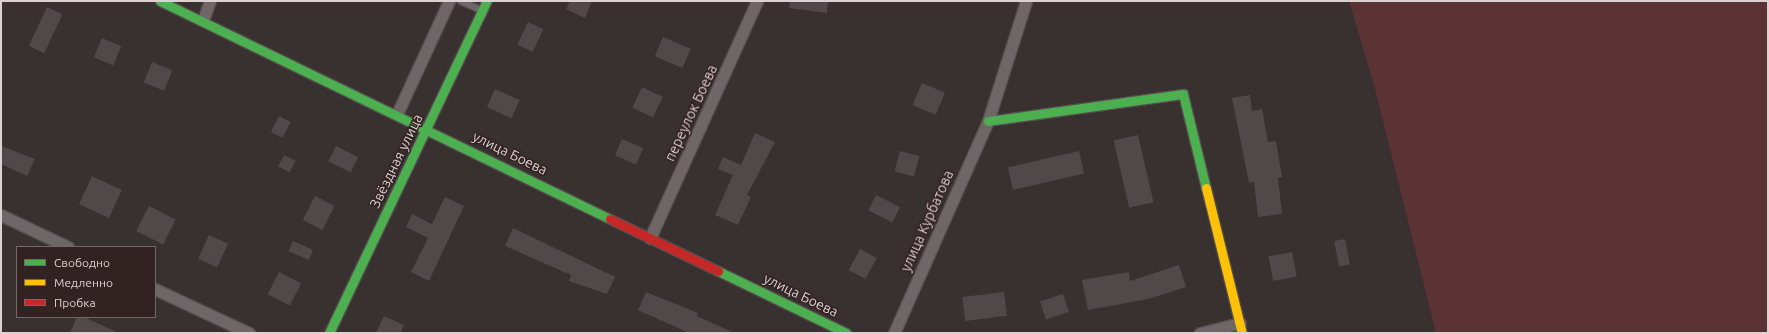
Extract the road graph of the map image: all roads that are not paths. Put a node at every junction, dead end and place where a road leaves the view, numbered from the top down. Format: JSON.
{"nodes":[{"id":1,"x":160,"y":1,"type":"edge"},
{"id":2,"x":210,"y":1,"type":"edge"},
{"id":3,"x":449,"y":1,"type":"edge"},
{"id":4,"x":461,"y":1,"type":"edge"},
{"id":5,"x":487,"y":1,"type":"edge"},
{"id":6,"x":757,"y":1,"type":"edge"},
{"id":7,"x":1026,"y":1,"type":"edge"},
{"id":8,"x":482,"y":11,"type":"junction"},
{"id":9,"x":203,"y":20,"type":"junction"},
{"id":10,"x":397,"y":114,"type":"junction"},
{"id":11,"x":988,"y":121,"type":"junction"},
{"id":12,"x":428,"y":129,"type":"junction"},
{"id":13,"x":1,"y":215,"type":"edge"},
{"id":14,"x":650,"y":238,"type":"junction"},
{"id":15,"x":66,"y":246,"type":"edge"},
{"id":16,"x":156,"y":288,"type":"edge"},
{"id":17,"x":1241,"y":328,"type":"edge"},
{"id":18,"x":249,"y":333,"type":"edge"},
{"id":19,"x":329,"y":333,"type":"edge"},
{"id":20,"x":846,"y":333,"type":"edge"},
{"id":21,"x":894,"y":333,"type":"edge"},
{"id":22,"x":1200,"y":333,"type":"edge"}],
"edges":[{"from":1,"to":9,"type":"street","name":"улица Боева"},
{"from":2,"to":9,"type":"street"},
{"from":3,"to":10,"type":"street","name":"Звёздная улица"},
{"from":4,"to":8,"type":"lane"},
{"from":5,"to":8,"type":"street","name":"Звёздная улица"},
{"from":6,"to":14,"type":"street","name":"переулок Боева"},
{"from":7,"to":11,"type":"street","name":"улица Курбатова"},
{"from":8,"to":12,"type":"street","name":"Звёздная улица"},
{"from":9,"to":10,"type":"street","name":"улица Боева"},
{"from":10,"to":12,"type":"street","name":"улица Боева"},
{"from":11,"to":17,"type":"street"},
{"from":11,"to":21,"type":"street","name":"улица Курбатова"},
{"from":12,"to":14,"type":"street","name":"улица Боева"},
{"from":12,"to":19,"type":"street","name":"Звёздная улица"},
{"from":13,"to":15,"type":"street"},
{"from":14,"to":20,"type":"street","name":"улица Боева"},
{"from":16,"to":18,"type":"street"},
{"from":17,"to":22,"type":"street"}]}
